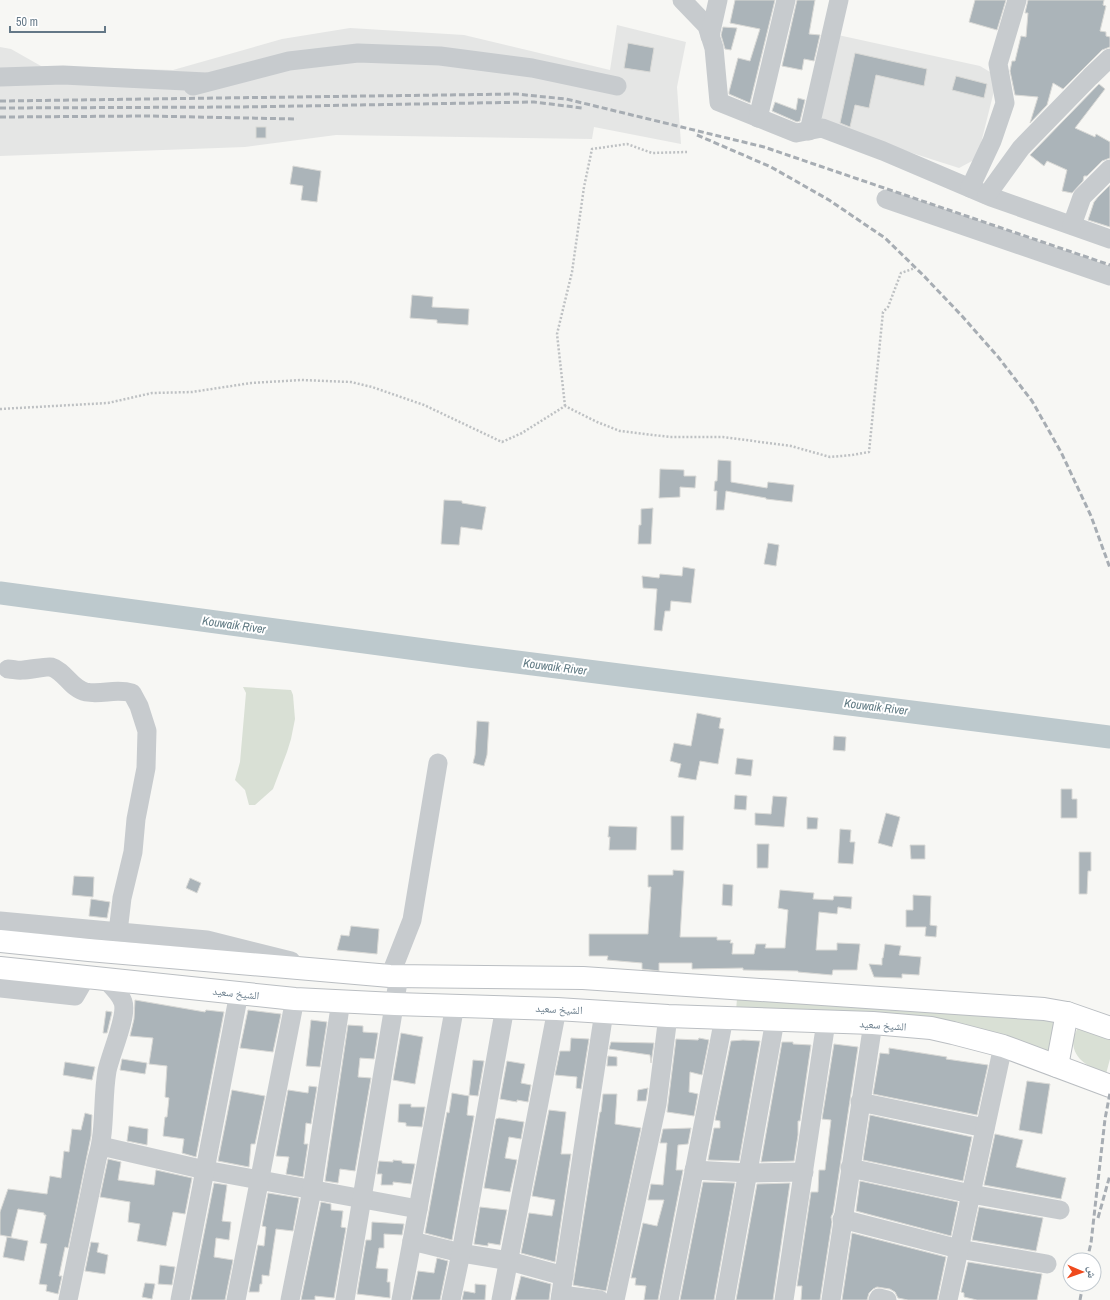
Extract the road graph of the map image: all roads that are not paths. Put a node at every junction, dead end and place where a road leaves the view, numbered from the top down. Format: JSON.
{"nodes":[{"id":1,"x":682,"y":0,"type":"edge"},
{"id":2,"x":718,"y":0,"type":"edge"},
{"id":3,"x":786,"y":0,"type":"edge"},
{"id":4,"x":839,"y":0,"type":"edge"},
{"id":5,"x":1017,"y":0,"type":"edge"},
{"id":6,"x":710,"y":36,"type":"junction"},
{"id":7,"x":1110,"y":58,"type":"edge"},
{"id":8,"x":0,"y":77,"type":"edge"},
{"id":9,"x":617,"y":86,"type":"dead end"},
{"id":10,"x":758,"y":118,"type":"junction"},
{"id":11,"x":810,"y":131,"type":"junction"},
{"id":12,"x":1110,"y":169,"type":"edge"},
{"id":13,"x":1102,"y":187,"type":"edge"},
{"id":14,"x":978,"y":192,"type":"junction"},
{"id":15,"x":886,"y":199,"type":"dead end"},
{"id":16,"x":1072,"y":225,"type":"junction"},
{"id":17,"x":1110,"y":239,"type":"edge"},
{"id":18,"x":1110,"y":276,"type":"edge"},
{"id":19,"x":8,"y":669,"type":"dead end"},
{"id":20,"x":438,"y":763,"type":"dead end"},
{"id":21,"x":0,"y":921,"type":"edge"},
{"id":22,"x":118,"y":932,"type":"junction"},
{"id":23,"x":0,"y":941,"type":"edge"},
{"id":24,"x":89,"y":950,"type":"junction"},
{"id":25,"x":0,"y":968,"type":"edge"},
{"id":26,"x":337,"y":972,"type":"junction"},
{"id":27,"x":395,"y":976,"type":"junction"},
{"id":28,"x":93,"y":977,"type":"junction"},
{"id":29,"x":0,"y":988,"type":"edge"},
{"id":30,"x":239,"y":993,"type":"junction"},
{"id":31,"x":296,"y":999,"type":"junction"},
{"id":32,"x":341,"y":1001,"type":"junction"},
{"id":33,"x":395,"y":1004,"type":"junction"},
{"id":34,"x":455,"y":1005,"type":"junction"},
{"id":35,"x":505,"y":1007,"type":"junction"},
{"id":36,"x":557,"y":1009,"type":"junction"},
{"id":37,"x":604,"y":1012,"type":"junction"},
{"id":38,"x":1066,"y":1013,"type":"junction"},
{"id":39,"x":668,"y":1016,"type":"junction"},
{"id":40,"x":724,"y":1018,"type":"junction"},
{"id":41,"x":776,"y":1020,"type":"junction"},
{"id":42,"x":826,"y":1022,"type":"junction"},
{"id":43,"x":873,"y":1023,"type":"junction"},
{"id":44,"x":1110,"y":1028,"type":"edge"},
{"id":45,"x":1003,"y":1046,"type":"junction"},
{"id":46,"x":1057,"y":1066,"type":"junction"},
{"id":47,"x":1110,"y":1086,"type":"edge"},
{"id":48,"x":860,"y":1102,"type":"junction"},
{"id":49,"x":985,"y":1128,"type":"junction"},
{"id":50,"x":101,"y":1146,"type":"junction"},
{"id":51,"x":850,"y":1168,"type":"junction"},
{"id":52,"x":205,"y":1170,"type":"junction"},
{"id":53,"x":694,"y":1170,"type":"junction"},
{"id":54,"x":748,"y":1172,"type":"junction"},
{"id":55,"x":804,"y":1172,"type":"junction"},
{"id":56,"x":260,"y":1180,"type":"junction"},
{"id":57,"x":312,"y":1190,"type":"junction"},
{"id":58,"x":971,"y":1194,"type":"junction"},
{"id":59,"x":363,"y":1199,"type":"junction"},
{"id":60,"x":418,"y":1209,"type":"junction"},
{"id":61,"x":1060,"y":1210,"type":"dead end"},
{"id":62,"x":842,"y":1219,"type":"junction"},
{"id":63,"x":412,"y":1241,"type":"junction"},
{"id":64,"x":959,"y":1249,"type":"junction"},
{"id":65,"x":461,"y":1253,"type":"junction"},
{"id":66,"x":509,"y":1261,"type":"junction"},
{"id":67,"x":1047,"y":1264,"type":"dead end"},
{"id":68,"x":564,"y":1276,"type":"junction"},
{"id":69,"x":560,"y":1297,"type":"edge"},
{"id":70,"x":68,"y":1300,"type":"edge"},
{"id":71,"x":180,"y":1300,"type":"edge"},
{"id":72,"x":236,"y":1300,"type":"edge"},
{"id":73,"x":290,"y":1300,"type":"edge"},
{"id":74,"x":346,"y":1300,"type":"edge"},
{"id":75,"x":400,"y":1300,"type":"edge"},
{"id":76,"x":451,"y":1300,"type":"edge"},
{"id":77,"x":501,"y":1300,"type":"edge"},
{"id":78,"x":600,"y":1300,"type":"edge"},
{"id":79,"x":615,"y":1300,"type":"edge"},
{"id":80,"x":669,"y":1300,"type":"edge"},
{"id":81,"x":725,"y":1300,"type":"edge"},
{"id":82,"x":784,"y":1300,"type":"edge"},
{"id":83,"x":831,"y":1300,"type":"edge"},
{"id":84,"x":878,"y":1300,"type":"edge"},
{"id":85,"x":887,"y":1300,"type":"edge"},
{"id":86,"x":948,"y":1300,"type":"edge"}],
"edges":[{"from":1,"to":6,"type":"street"},
{"from":2,"to":6,"type":"street"},
{"from":3,"to":10,"type":"street"},
{"from":4,"to":11,"type":"street"},
{"from":5,"to":14,"type":"street"},
{"from":6,"to":10,"type":"street"},
{"from":7,"to":14,"type":"street"},
{"from":8,"to":9,"type":"street"},
{"from":10,"to":11,"type":"street"},
{"from":11,"to":14,"type":"street"},
{"from":12,"to":13,"type":"street"},
{"from":13,"to":16,"type":"street"},
{"from":14,"to":16,"type":"street"},
{"from":15,"to":18,"type":"street"},
{"from":16,"to":17,"type":"street"},
{"from":19,"to":22,"type":"street"},
{"from":20,"to":27,"type":"street"},
{"from":21,"to":22,"type":"street"},
{"from":22,"to":26,"type":"street"},
{"from":23,"to":24,"type":"main road"},
{"from":24,"to":26,"type":"main road"},
{"from":24,"to":28,"type":"main road"},
{"from":25,"to":28,"type":"main road","name":"الشيخ سعيد"},
{"from":26,"to":27,"type":"main road"},
{"from":27,"to":33,"type":"street"},
{"from":27,"to":38,"type":"main road"},
{"from":28,"to":29,"type":"street"},
{"from":28,"to":30,"type":"main road","name":"الشيخ سعيد"},
{"from":28,"to":50,"type":"street"},
{"from":30,"to":31,"type":"main road","name":"الشيخ سعيد"},
{"from":30,"to":52,"type":"street"},
{"from":31,"to":32,"type":"main road","name":"الشيخ سعيد"},
{"from":31,"to":56,"type":"street"},
{"from":32,"to":33,"type":"main road","name":"الشيخ سعيد"},
{"from":32,"to":57,"type":"street"},
{"from":33,"to":34,"type":"main road","name":"الشيخ سعيد"},
{"from":33,"to":59,"type":"street"},
{"from":34,"to":35,"type":"main road","name":"الشيخ سعيد"},
{"from":34,"to":60,"type":"street"},
{"from":35,"to":36,"type":"main road","name":"الشيخ سعيد"},
{"from":35,"to":65,"type":"street"},
{"from":36,"to":37,"type":"main road","name":"الشيخ سعيد"},
{"from":36,"to":66,"type":"street"},
{"from":37,"to":39,"type":"main road","name":"الشيخ سعيد"},
{"from":37,"to":68,"type":"street"},
{"from":38,"to":44,"type":"main road"},
{"from":38,"to":46,"type":"main road"},
{"from":39,"to":40,"type":"main road","name":"الشيخ سعيد"},
{"from":39,"to":79,"type":"street"},
{"from":40,"to":41,"type":"main road","name":"الشيخ سعيد"},
{"from":40,"to":53,"type":"street"},
{"from":41,"to":42,"type":"main road","name":"الشيخ سعيد"},
{"from":41,"to":54,"type":"street"},
{"from":42,"to":43,"type":"main road","name":"الشيخ سعيد"},
{"from":42,"to":55,"type":"street"},
{"from":43,"to":45,"type":"main road","name":"الشيخ سعيد"},
{"from":43,"to":48,"type":"street"},
{"from":45,"to":46,"type":"main road","name":"الشيخ سعيد"},
{"from":45,"to":49,"type":"street"},
{"from":46,"to":47,"type":"main road","name":"الشيخ سعيد"},
{"from":48,"to":49,"type":"street"},
{"from":48,"to":51,"type":"street"},
{"from":49,"to":58,"type":"street"},
{"from":50,"to":52,"type":"street"},
{"from":50,"to":70,"type":"street"},
{"from":51,"to":58,"type":"street"},
{"from":51,"to":62,"type":"street"},
{"from":52,"to":56,"type":"street"},
{"from":52,"to":71,"type":"street"},
{"from":53,"to":54,"type":"street"},
{"from":53,"to":80,"type":"street"},
{"from":54,"to":55,"type":"street"},
{"from":54,"to":81,"type":"street"},
{"from":55,"to":82,"type":"street"},
{"from":56,"to":57,"type":"street"},
{"from":56,"to":72,"type":"street"},
{"from":57,"to":59,"type":"street"},
{"from":57,"to":73,"type":"street"},
{"from":58,"to":61,"type":"street"},
{"from":58,"to":64,"type":"street"},
{"from":59,"to":60,"type":"street"},
{"from":59,"to":74,"type":"street"},
{"from":60,"to":63,"type":"street"},
{"from":62,"to":64,"type":"street"},
{"from":62,"to":83,"type":"street"},
{"from":63,"to":65,"type":"street"},
{"from":63,"to":75,"type":"street"},
{"from":64,"to":67,"type":"street"},
{"from":64,"to":86,"type":"street"},
{"from":65,"to":66,"type":"street"},
{"from":65,"to":76,"type":"street"},
{"from":66,"to":68,"type":"street"},
{"from":66,"to":77,"type":"street"},
{"from":68,"to":69,"type":"street"},
{"from":69,"to":78,"type":"street"},
{"from":84,"to":85,"type":"street"}]}
